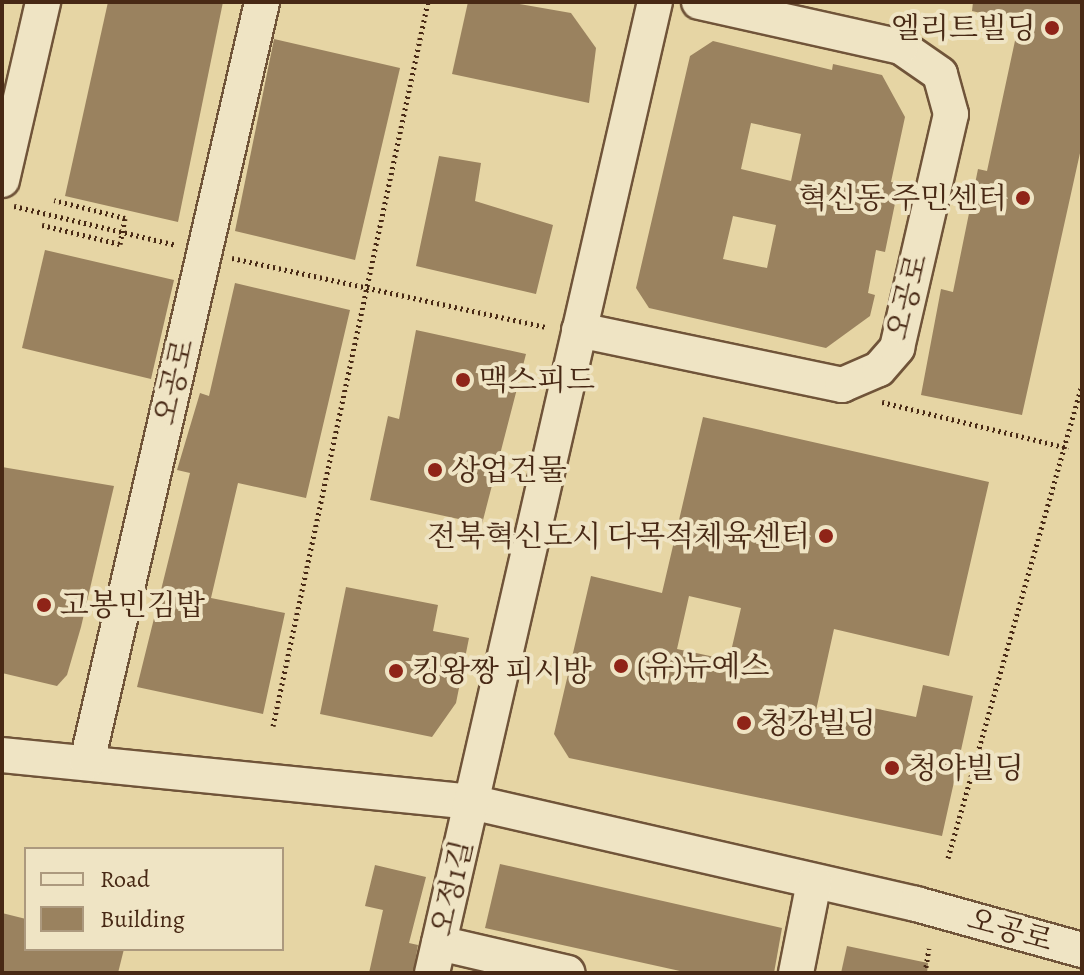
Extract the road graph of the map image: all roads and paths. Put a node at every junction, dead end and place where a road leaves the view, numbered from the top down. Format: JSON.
{"nodes":[{"id":1,"x":43,"y":2,"type":"edge"},
{"id":2,"x":262,"y":2,"type":"edge"},
{"id":3,"x":428,"y":2,"type":"edge"},
{"id":4,"x":655,"y":2,"type":"edge"},
{"id":5,"x":699,"y":2,"type":"edge"},
{"id":6,"x":2,"y":180,"type":"edge"},
{"id":7,"x":54,"y":200,"type":"dead end"},
{"id":8,"x":2,"y":203,"type":"edge"},
{"id":9,"x":42,"y":225,"type":"dead end"},
{"id":10,"x":123,"y":231,"type":"junction"},
{"id":11,"x":203,"y":251,"type":"junction"},
{"id":12,"x":367,"y":287,"type":"junction"},
{"id":13,"x":563,"y":329,"type":"junction"},
{"id":14,"x":1082,"y":385,"type":"edge"},
{"id":15,"x":882,"y":402,"type":"dead end"},
{"id":16,"x":1068,"y":448,"type":"junction"},
{"id":17,"x":273,"y":726,"type":"dead end"},
{"id":18,"x":2,"y":755,"type":"edge"},
{"id":19,"x":87,"y":762,"type":"junction"},
{"id":20,"x":471,"y":802,"type":"junction"},
{"id":21,"x":948,"y":858,"type":"dead end"},
{"id":22,"x":814,"y":882,"type":"junction"},
{"id":23,"x":929,"y":948,"type":"dead end"},
{"id":24,"x":1082,"y":950,"type":"edge"},
{"id":25,"x":436,"y":958,"type":"edge"},
{"id":26,"x":568,"y":973,"type":"edge"},
{"id":27,"x":796,"y":973,"type":"edge"},
{"id":28,"x":925,"y":973,"type":"edge"}],
"edges":[{"from":1,"to":6,"type":"street"},
{"from":2,"to":11,"type":"street","name":"오공로"},
{"from":3,"to":12,"type":"path"},
{"from":4,"to":13,"type":"street"},
{"from":5,"to":13,"type":"street","name":"오공로"},
{"from":7,"to":10,"type":"path"},
{"from":8,"to":10,"type":"path"},
{"from":9,"to":10,"type":"path"},
{"from":10,"to":11,"type":"path"},
{"from":11,"to":12,"type":"path"},
{"from":11,"to":19,"type":"street","name":"오공로"},
{"from":12,"to":13,"type":"path"},
{"from":12,"to":17,"type":"path"},
{"from":13,"to":20,"type":"street"},
{"from":14,"to":16,"type":"path"},
{"from":15,"to":16,"type":"path"},
{"from":16,"to":21,"type":"path"},
{"from":18,"to":19,"type":"street","name":"오공로"},
{"from":19,"to":20,"type":"street","name":"오공로"},
{"from":20,"to":22,"type":"street","name":"오공로"},
{"from":20,"to":25,"type":"street","name":"오정1길"},
{"from":22,"to":24,"type":"street","name":"오공로"},
{"from":22,"to":27,"type":"street"},
{"from":23,"to":28,"type":"path"},
{"from":25,"to":26,"type":"street"}]}
